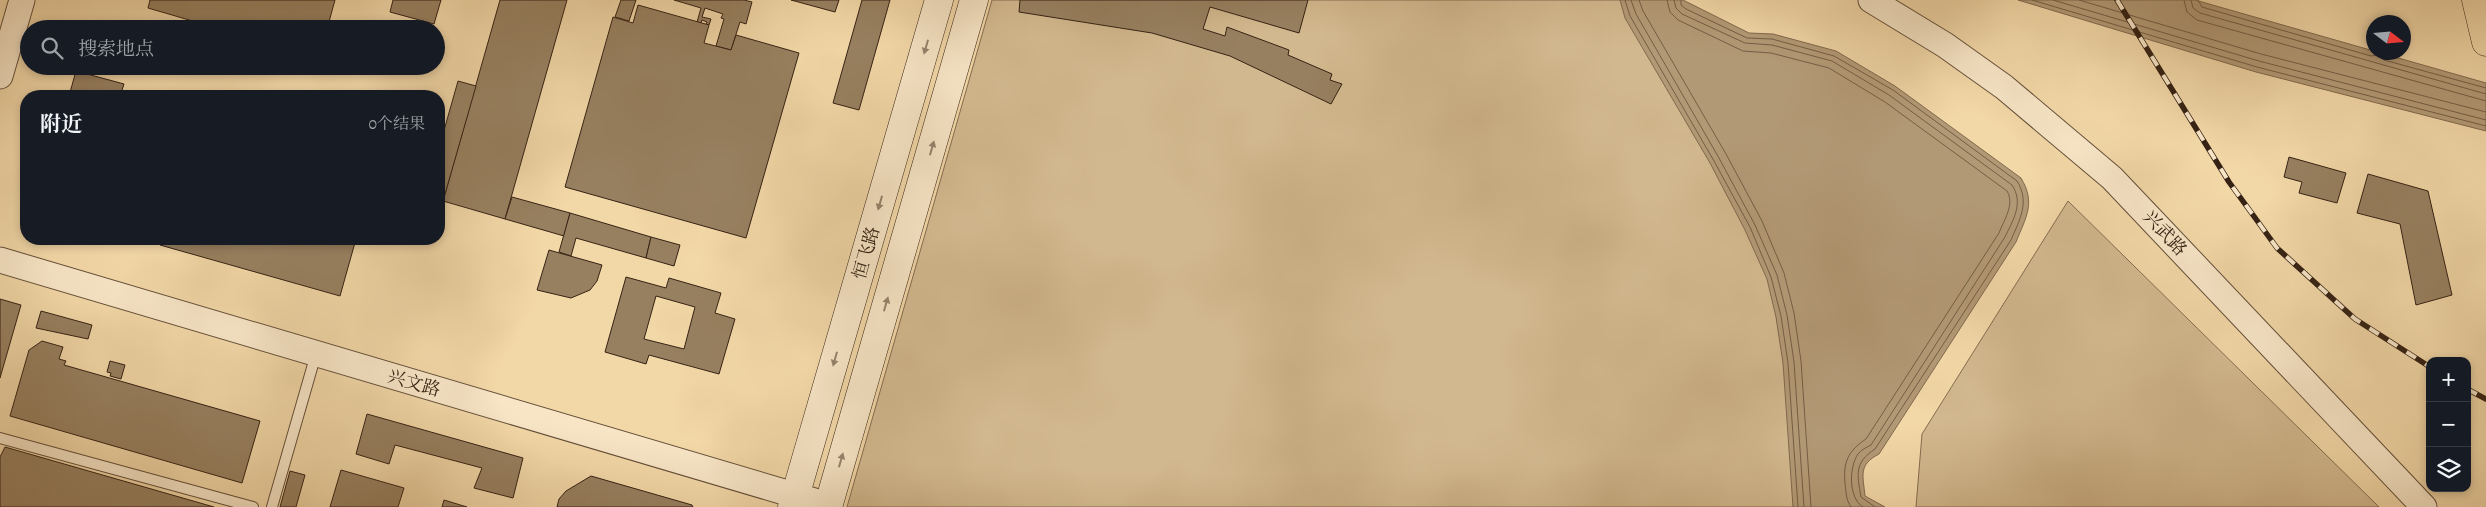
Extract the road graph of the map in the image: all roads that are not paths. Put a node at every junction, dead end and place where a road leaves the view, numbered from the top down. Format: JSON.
{"nodes":[{"id":1,"x":22,"y":0,"type":"edge"},
{"id":2,"x":939,"y":0,"type":"edge"},
{"id":3,"x":974,"y":0,"type":"edge"},
{"id":4,"x":1871,"y":0,"type":"edge"},
{"id":5,"x":2476,"y":0,"type":"edge"},
{"id":6,"x":2486,"y":42,"type":"edge"},
{"id":7,"x":0,"y":76,"type":"edge"},
{"id":8,"x":0,"y":260,"type":"edge"},
{"id":9,"x":316,"y":354,"type":"junction"},
{"id":10,"x":0,"y":438,"type":"edge"},
{"id":11,"x":794,"y":501,"type":"edge"},
{"id":12,"x":828,"y":506,"type":"edge"},
{"id":13,"x":253,"y":507,"type":"edge"},
{"id":14,"x":272,"y":507,"type":"edge"},
{"id":15,"x":2424,"y":507,"type":"edge"}],
"edges":[{"from":1,"to":7,"type":"street"},
{"from":2,"to":11,"type":"main road","name":"恒飞路","one_way":true},
{"from":12,"to":3,"type":"main road","name":"恒飞路","one_way":true},
{"from":4,"to":15,"type":"street","name":"兴武路"},
{"from":5,"to":6,"type":"main road"},
{"from":8,"to":9,"type":"street","name":"兴文路"},
{"from":9,"to":11,"type":"street","name":"兴文路"},
{"from":9,"to":14,"type":"lane"},
{"from":10,"to":13,"type":"lane"},
{"from":11,"to":12,"type":"street","name":"兴文路"}]}
